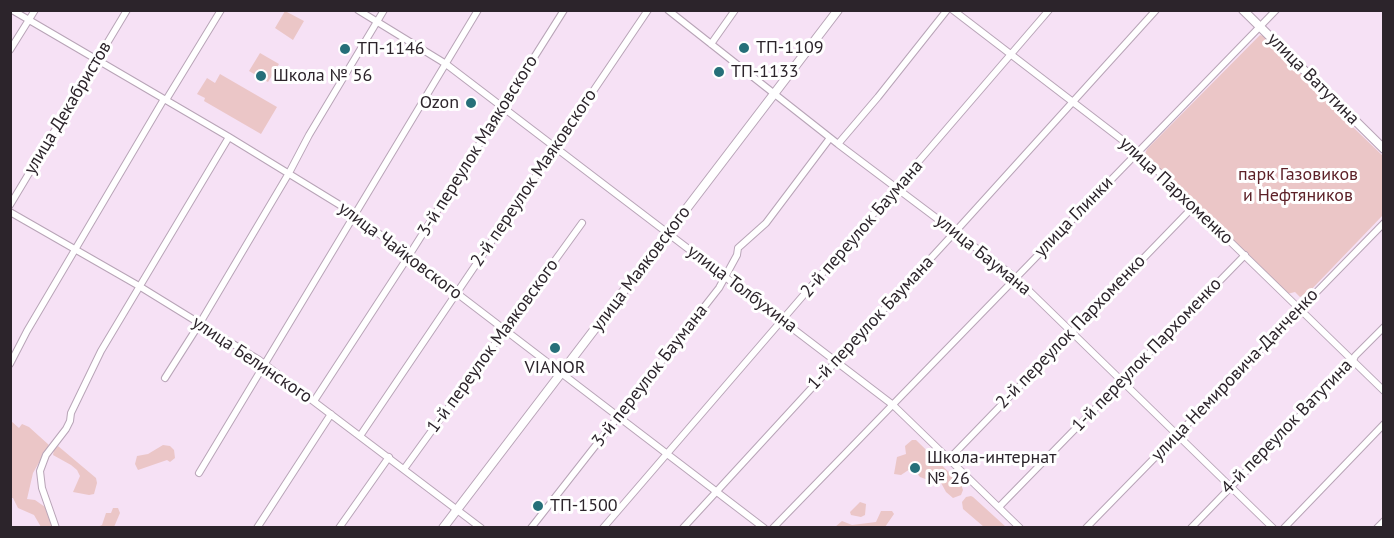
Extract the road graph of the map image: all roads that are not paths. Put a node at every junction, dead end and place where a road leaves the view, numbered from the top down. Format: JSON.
{"nodes":[{"id":1,"x":12,"y":10,"type":"edge"},
{"id":2,"x":35,"y":10,"type":"edge"},
{"id":3,"x":127,"y":10,"type":"edge"},
{"id":4,"x":221,"y":10,"type":"edge"},
{"id":5,"x":358,"y":10,"type":"edge"},
{"id":6,"x":384,"y":10,"type":"edge"},
{"id":7,"x":478,"y":10,"type":"edge"},
{"id":8,"x":564,"y":10,"type":"edge"},
{"id":9,"x":648,"y":10,"type":"edge"},
{"id":10,"x":668,"y":10,"type":"edge"},
{"id":11,"x":735,"y":10,"type":"edge"},
{"id":12,"x":838,"y":10,"type":"edge"},
{"id":13,"x":947,"y":10,"type":"edge"},
{"id":14,"x":953,"y":10,"type":"edge"},
{"id":15,"x":1049,"y":10,"type":"edge"},
{"id":16,"x":1156,"y":10,"type":"edge"},
{"id":17,"x":1243,"y":10,"type":"edge"},
{"id":18,"x":1276,"y":10,"type":"edge"},
{"id":19,"x":29,"y":21,"type":"junction"},
{"id":20,"x":377,"y":22,"type":"junction"},
{"id":21,"x":1260,"y":27,"type":"junction"},
{"id":22,"x":711,"y":44,"type":"junction"},
{"id":23,"x":10,"y":50,"type":"edge"},
{"id":24,"x":1011,"y":55,"type":"junction"},
{"id":25,"x":97,"y":60,"type":"junction"},
{"id":26,"x":446,"y":64,"type":"junction"},
{"id":27,"x":775,"y":93,"type":"junction"},
{"id":28,"x":165,"y":100,"type":"junction"},
{"id":29,"x":1072,"y":101,"type":"junction"},
{"id":30,"x":503,"y":106,"type":"junction"},
{"id":31,"x":229,"y":137,"type":"junction"},
{"id":32,"x":830,"y":138,"type":"junction"},
{"id":33,"x":838,"y":144,"type":"junction"},
{"id":34,"x":556,"y":146,"type":"junction"},
{"id":35,"x":1383,"y":149,"type":"edge"},
{"id":36,"x":1138,"y":152,"type":"junction"},
{"id":37,"x":289,"y":173,"type":"junction"},
{"id":38,"x":898,"y":188,"type":"junction"},
{"id":39,"x":10,"y":205,"type":"edge"},
{"id":40,"x":1194,"y":206,"type":"junction"},
{"id":41,"x":10,"y":212,"type":"edge"},
{"id":42,"x":356,"y":216,"type":"junction"},
{"id":43,"x":582,"y":223,"type":"dead end"},
{"id":44,"x":1383,"y":223,"type":"edge"},
{"id":45,"x":955,"y":232,"type":"junction"},
{"id":46,"x":668,"y":233,"type":"junction"},
{"id":47,"x":75,"y":250,"type":"junction"},
{"id":48,"x":1245,"y":255,"type":"junction"},
{"id":49,"x":408,"y":257,"type":"junction"},
{"id":50,"x":726,"y":277,"type":"junction"},
{"id":51,"x":1016,"y":278,"type":"junction"},
{"id":52,"x":139,"y":286,"type":"junction"},
{"id":53,"x":456,"y":294,"type":"junction"},
{"id":54,"x":1300,"y":309,"type":"junction"},
{"id":55,"x":782,"y":320,"type":"junction"},
{"id":56,"x":200,"y":323,"type":"junction"},
{"id":57,"x":1383,"y":327,"type":"edge"},
{"id":58,"x":505,"y":330,"type":"junction"},
{"id":59,"x":1072,"y":332,"type":"junction"},
{"id":60,"x":836,"y":361,"type":"junction"},
{"id":61,"x":1353,"y":361,"type":"junction"},
{"id":62,"x":10,"y":364,"type":"edge"},
{"id":63,"x":266,"y":365,"type":"junction"},
{"id":64,"x":562,"y":373,"type":"junction"},
{"id":65,"x":165,"y":378,"type":"dead end"},
{"id":66,"x":1121,"y":381,"type":"junction"},
{"id":67,"x":1383,"y":391,"type":"edge"},
{"id":68,"x":314,"y":401,"type":"junction"},
{"id":69,"x":893,"y":405,"type":"junction"},
{"id":70,"x":331,"y":414,"type":"junction"},
{"id":71,"x":620,"y":416,"type":"junction"},
{"id":72,"x":1383,"y":424,"type":"edge"},
{"id":73,"x":1177,"y":434,"type":"junction"},
{"id":74,"x":360,"y":435,"type":"junction"},
{"id":75,"x":667,"y":452,"type":"junction"},
{"id":76,"x":389,"y":458,"type":"junction"},
{"id":77,"x":949,"y":459,"type":"junction"},
{"id":78,"x":404,"y":469,"type":"junction"},
{"id":79,"x":199,"y":473,"type":"dead end"},
{"id":80,"x":1231,"y":486,"type":"junction"},
{"id":81,"x":716,"y":490,"type":"junction"},
{"id":82,"x":999,"y":507,"type":"junction"},
{"id":83,"x":457,"y":509,"type":"junction"},
{"id":84,"x":1383,"y":521,"type":"edge"},
{"id":85,"x":56,"y":528,"type":"edge"},
{"id":86,"x":257,"y":528,"type":"edge"},
{"id":87,"x":339,"y":528,"type":"edge"},
{"id":88,"x":443,"y":528,"type":"edge"},
{"id":89,"x":481,"y":528,"type":"edge"},
{"id":90,"x":531,"y":528,"type":"edge"},
{"id":91,"x":603,"y":528,"type":"edge"},
{"id":92,"x":683,"y":528,"type":"edge"},
{"id":93,"x":764,"y":528,"type":"edge"},
{"id":94,"x":773,"y":528,"type":"edge"},
{"id":95,"x":1020,"y":528,"type":"edge"},
{"id":96,"x":1086,"y":528,"type":"edge"},
{"id":97,"x":1191,"y":528,"type":"edge"},
{"id":98,"x":1273,"y":528,"type":"edge"},
{"id":99,"x":1284,"y":528,"type":"edge"},
{"id":100,"x":1377,"y":528,"type":"edge"}],
"edges":[{"from":1,"to":19,"type":"street","name":"улица Чайковского"},
{"from":2,"to":19,"type":"street"},
{"from":3,"to":25,"type":"street","name":"улица Декабристов"},
{"from":4,"to":28,"type":"street"},
{"from":5,"to":20,"type":"street","name":"улица Толбухина"},
{"from":6,"to":20,"type":"street"},
{"from":7,"to":26,"type":"street"},
{"from":8,"to":30,"type":"street","name":"3-й переулок Маяковского"},
{"from":9,"to":34,"type":"street","name":"2-й переулок Маяковского"},
{"from":10,"to":22,"type":"street","name":"улица Баумана"},
{"from":11,"to":22,"type":"street"},
{"from":12,"to":27,"type":"street","name":"улица Маяковского"},
{"from":13,"to":33,"type":"street"},
{"from":14,"to":24,"type":"street","name":"улица Пархоменко"},
{"from":15,"to":24,"type":"street","name":"2-й переулок Баумана"},
{"from":16,"to":29,"type":"street","name":"1-й переулок Баумана"},
{"from":17,"to":21,"type":"street","name":"улица Ватутина"},
{"from":18,"to":21,"type":"street","name":"улица Глинки"},
{"from":19,"to":23,"type":"street"},
{"from":19,"to":25,"type":"street","name":"улица Чайковского"},
{"from":20,"to":26,"type":"street","name":"улица Толбухина"},
{"from":20,"to":37,"type":"street"},
{"from":21,"to":35,"type":"street","name":"улица Ватутина"},
{"from":21,"to":36,"type":"street","name":"улица Глинки"},
{"from":22,"to":27,"type":"street","name":"улица Баумана"},
{"from":24,"to":29,"type":"street","name":"улица Пархоменко"},
{"from":24,"to":38,"type":"street","name":"2-й переулок Баумана"},
{"from":25,"to":28,"type":"street","name":"улица Чайковского"},
{"from":25,"to":39,"type":"street","name":"улица Декабристов"},
{"from":26,"to":30,"type":"street","name":"улица Толбухина"},
{"from":26,"to":42,"type":"street"},
{"from":27,"to":32,"type":"street","name":"улица Баумана"},
{"from":27,"to":46,"type":"street","name":"улица Маяковского"},
{"from":28,"to":31,"type":"street","name":"улица Чайковского"},
{"from":28,"to":47,"type":"street"},
{"from":29,"to":36,"type":"street","name":"улица Пархоменко"},
{"from":29,"to":45,"type":"street","name":"1-й переулок Баумана"},
{"from":30,"to":34,"type":"street","name":"улица Толбухина"},
{"from":30,"to":49,"type":"street","name":"3-й переулок Маяковского"},
{"from":31,"to":37,"type":"street","name":"улица Чайковского"},
{"from":31,"to":52,"type":"street"},
{"from":32,"to":33,"type":"street","name":"улица Баумана"},
{"from":32,"to":50,"type":"street","name":"3-й переулок Баумана"},
{"from":33,"to":38,"type":"street","name":"улица Баумана"},
{"from":34,"to":46,"type":"street","name":"улица Толбухина"},
{"from":34,"to":53,"type":"street","name":"2-й переулок Маяковского"},
{"from":36,"to":40,"type":"street","name":"улица Пархоменко"},
{"from":36,"to":51,"type":"street","name":"улица Глинки"},
{"from":37,"to":42,"type":"street","name":"улица Чайковского"},
{"from":37,"to":56,"type":"street"},
{"from":38,"to":45,"type":"street","name":"улица Баумана"},
{"from":38,"to":55,"type":"street","name":"2-й переулок Баумана"},
{"from":40,"to":48,"type":"street","name":"улица Пархоменко"},
{"from":40,"to":59,"type":"street","name":"2-й переулок Пархоменко"},
{"from":41,"to":47,"type":"street","name":"улица Белинского"},
{"from":42,"to":49,"type":"street","name":"улица Чайковского"},
{"from":42,"to":63,"type":"street"},
{"from":43,"to":58,"type":"street","name":"1-й переулок Маяковского"},
{"from":44,"to":54,"type":"street","name":"улица Немировича-Данченко"},
{"from":45,"to":51,"type":"street","name":"улица Баумана"},
{"from":45,"to":60,"type":"street","name":"1-й переулок Баумана"},
{"from":46,"to":50,"type":"street","name":"улица Толбухина"},
{"from":46,"to":64,"type":"street","name":"улица Маяковского"},
{"from":47,"to":52,"type":"street","name":"улица Белинского"},
{"from":47,"to":62,"type":"street"},
{"from":48,"to":54,"type":"street","name":"улица Пархоменко"},
{"from":48,"to":66,"type":"street","name":"1-й переулок Пархоменко"},
{"from":49,"to":53,"type":"street","name":"улица Чайковского"},
{"from":49,"to":68,"type":"street","name":"3-й переулок Маяковского"},
{"from":50,"to":55,"type":"street","name":"улица Толбухина"},
{"from":50,"to":71,"type":"street","name":"3-й переулок Баумана"},
{"from":51,"to":59,"type":"street","name":"улица Баумана"},
{"from":51,"to":69,"type":"street","name":"улица Глинки"},
{"from":52,"to":56,"type":"street","name":"улица Белинского"},
{"from":52,"to":85,"type":"street"},
{"from":53,"to":58,"type":"street","name":"улица Чайковского"},
{"from":53,"to":74,"type":"street","name":"2-й переулок Маяковского"},
{"from":54,"to":61,"type":"street","name":"улица Пархоменко"},
{"from":54,"to":73,"type":"street","name":"улица Немировича-Данченко"},
{"from":55,"to":60,"type":"street","name":"улица Толбухина"},
{"from":55,"to":75,"type":"street","name":"2-й переулок Баумана"},
{"from":56,"to":63,"type":"street","name":"улица Белинского"},
{"from":56,"to":65,"type":"street"},
{"from":57,"to":61,"type":"street","name":"4-й переулок Ватутина"},
{"from":58,"to":64,"type":"street","name":"улица Чайковского"},
{"from":58,"to":78,"type":"street","name":"1-й переулок Маяковского"},
{"from":59,"to":66,"type":"street","name":"улица Баумана"},
{"from":59,"to":77,"type":"street","name":"2-й переулок Пархоменко"},
{"from":60,"to":69,"type":"street","name":"улица Толбухина"},
{"from":60,"to":81,"type":"street","name":"1-й переулок Баумана"},
{"from":61,"to":67,"type":"street","name":"улица Пархоменко"},
{"from":61,"to":80,"type":"street","name":"4-й переулок Ватутина"},
{"from":63,"to":68,"type":"street","name":"улица Белинского"},
{"from":63,"to":79,"type":"street"},
{"from":64,"to":71,"type":"street","name":"улица Чайковского"},
{"from":64,"to":83,"type":"street","name":"улица Маяковского"},
{"from":66,"to":73,"type":"street","name":"улица Баумана"},
{"from":66,"to":82,"type":"street","name":"1-й переулок Пархоменко"},
{"from":68,"to":70,"type":"street","name":"улица Белинского"},
{"from":69,"to":77,"type":"street","name":"улица Толбухина"},
{"from":69,"to":94,"type":"street","name":"улица Глинки"},
{"from":70,"to":74,"type":"street","name":"улица Белинского"},
{"from":70,"to":86,"type":"street"},
{"from":71,"to":75,"type":"street","name":"улица Чайковского"},
{"from":71,"to":90,"type":"street","name":"3-й переулок Баумана"},
{"from":72,"to":99,"type":"street"},
{"from":73,"to":80,"type":"street","name":"улица Баумана"},
{"from":73,"to":96,"type":"street","name":"улица Немировича-Данченко"},
{"from":74,"to":76,"type":"street","name":"улица Белинского"},
{"from":75,"to":81,"type":"street","name":"улица Чайковского"},
{"from":75,"to":91,"type":"street","name":"2-й переулок Баумана"},
{"from":76,"to":78,"type":"street","name":"улица Белинского"},
{"from":76,"to":87,"type":"street"},
{"from":77,"to":82,"type":"street","name":"улица Толбухина"},
{"from":78,"to":83,"type":"street","name":"улица Белинского"},
{"from":80,"to":97,"type":"street","name":"4-й переулок Ватутина"},
{"from":80,"to":98,"type":"street","name":"улица Баумана"},
{"from":81,"to":92,"type":"street","name":"1-й переулок Баумана"},
{"from":81,"to":93,"type":"street","name":"улица Чайковского"},
{"from":82,"to":95,"type":"street","name":"улица Толбухина"},
{"from":83,"to":88,"type":"street","name":"улица Маяковского"},
{"from":83,"to":89,"type":"street","name":"улица Белинского"},
{"from":84,"to":100,"type":"street"}]}
